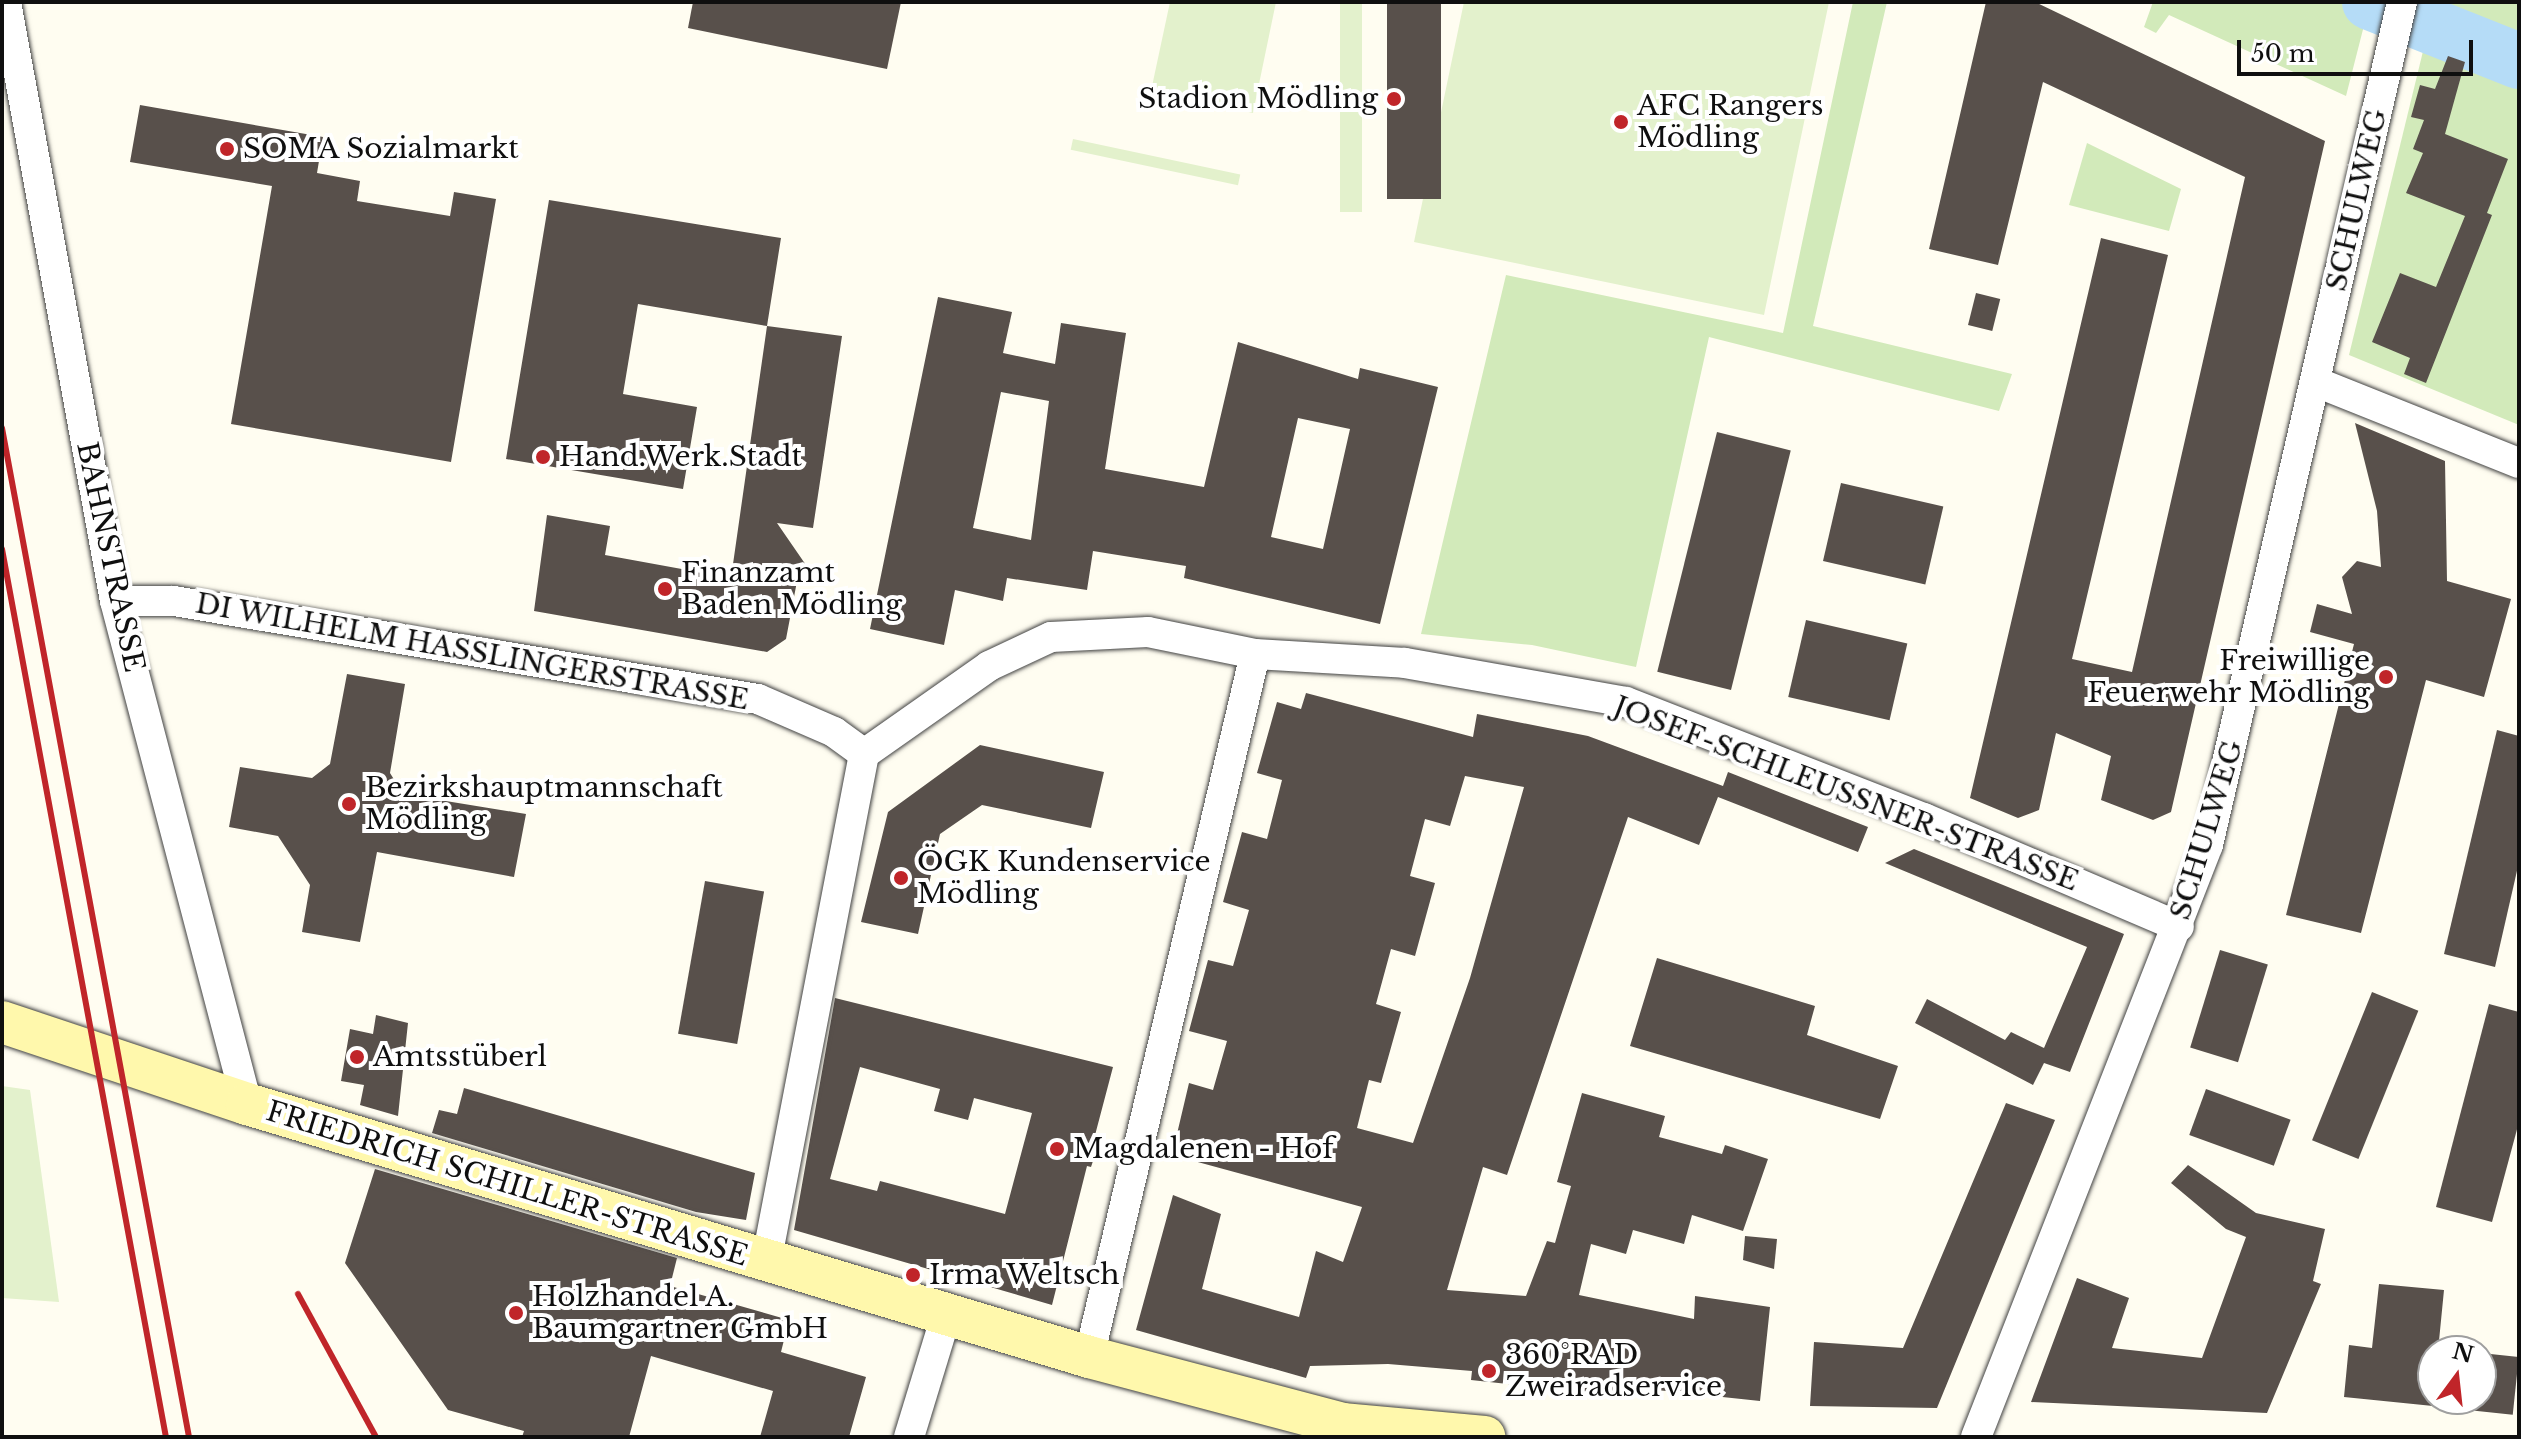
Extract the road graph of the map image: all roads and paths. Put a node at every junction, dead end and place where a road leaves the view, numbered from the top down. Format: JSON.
{"nodes":[{"id":1,"x":6,"y":2,"type":"edge"},
{"id":2,"x":2402,"y":2,"type":"edge"},
{"id":3,"x":2316,"y":382,"type":"junction"},
{"id":4,"x":2519,"y":463,"type":"edge"},
{"id":5,"x":115,"y":601,"type":"junction"},
{"id":6,"x":1255,"y":654,"type":"junction"},
{"id":7,"x":864,"y":754,"type":"junction"},
{"id":8,"x":2179,"y":927,"type":"junction"},
{"id":9,"x":2,"y":1022,"type":"edge"},
{"id":10,"x":247,"y":1104,"type":"junction"},
{"id":11,"x":766,"y":1263,"type":"junction"},
{"id":12,"x":946,"y":1316,"type":"junction"},
{"id":13,"x":1089,"y":1357,"type":"junction"},
{"id":14,"x":909,"y":1437,"type":"edge"},
{"id":15,"x":1484,"y":1437,"type":"edge"},
{"id":16,"x":1976,"y":1437,"type":"edge"}],
"edges":[{"from":1,"to":5,"type":"street","name":"BAHNSTRASSE"},
{"from":2,"to":3,"type":"street","name":"SCHULWEG"},
{"from":3,"to":4,"type":"street"},
{"from":3,"to":8,"type":"street","name":"SCHULWEG"},
{"from":5,"to":7,"type":"street","name":"DI WILHELM HASSLINGERSTRASSE"},
{"from":5,"to":10,"type":"street","name":"BAHNSTRASSE"},
{"from":6,"to":7,"type":"street","name":"JOSEF-SCHLEUSSNER-STRASSE"},
{"from":6,"to":8,"type":"street","name":"JOSEF-SCHLEUSSNER-STRASSE"},
{"from":6,"to":13,"type":"street"},
{"from":7,"to":11,"type":"street"},
{"from":8,"to":16,"type":"street","name":"SCHULWEG"},
{"from":9,"to":10,"type":"street","name":"FRIEDRICH SCHILLER-STRASSE"},
{"from":10,"to":11,"type":"street","name":"FRIEDRICH SCHILLER-STRASSE"},
{"from":11,"to":12,"type":"street","name":"FRIEDRICH SCHILLER-STRASSE"},
{"from":12,"to":13,"type":"street","name":"FRIEDRICH SCHILLER-STRASSE"},
{"from":12,"to":14,"type":"street"},
{"from":13,"to":15,"type":"street","name":"FRIEDRICH SCHILLER-STRASSE"}]}
